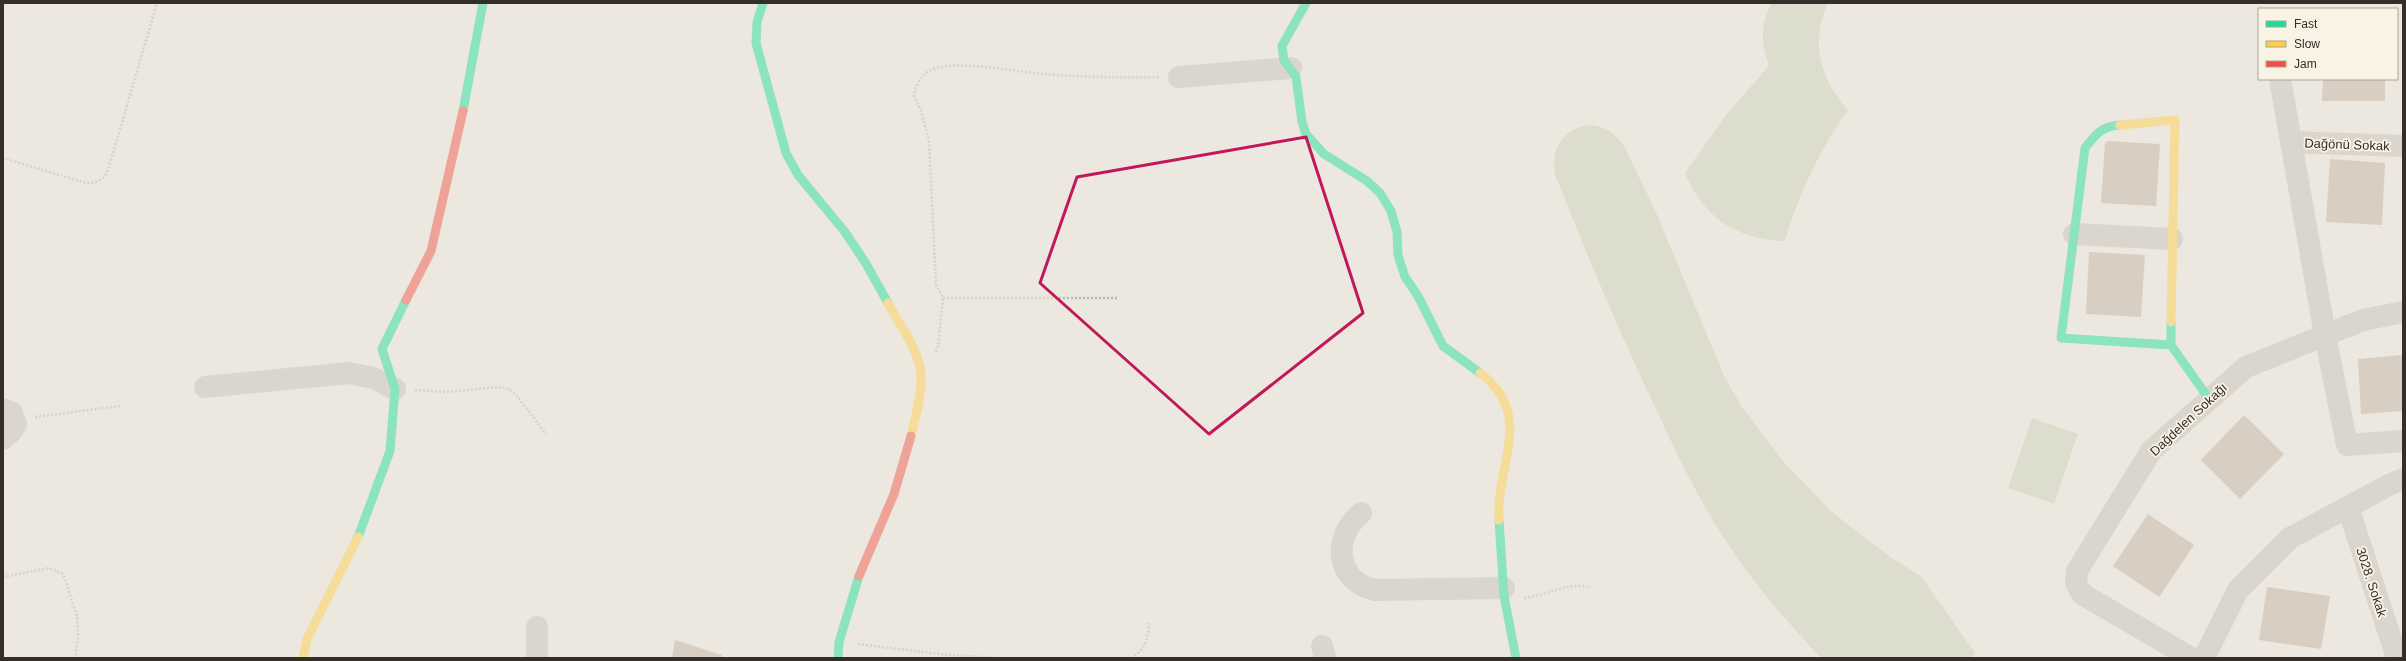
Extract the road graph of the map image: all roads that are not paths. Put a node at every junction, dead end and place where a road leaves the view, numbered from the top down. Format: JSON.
{"nodes":[{"id":1,"x":483,"y":3,"type":"edge"},
{"id":2,"x":762,"y":3,"type":"edge"},
{"id":3,"x":1306,"y":3,"type":"edge"},
{"id":4,"x":1291,"y":68,"type":"junction"},
{"id":5,"x":1179,"y":77,"type":"road end"},
{"id":6,"x":2280,"y":80,"type":"edge"},
{"id":7,"x":2291,"y":142,"type":"junction"},
{"id":8,"x":2403,"y":146,"type":"edge"},
{"id":9,"x":2074,"y":234,"type":"junction"},
{"id":10,"x":2172,"y":239,"type":"junction"},
{"id":11,"x":2403,"y":312,"type":"edge"},
{"id":12,"x":2325,"y":335,"type":"junction"},
{"id":13,"x":2171,"y":345,"type":"junction"},
{"id":14,"x":204,"y":387,"type":"dead end"},
{"id":15,"x":395,"y":389,"type":"junction"},
{"id":16,"x":2209,"y":399,"type":"junction"},
{"id":17,"x":9,"y":415,"type":"edge"},
{"id":18,"x":3,"y":438,"type":"edge"},
{"id":19,"x":2403,"y":441,"type":"edge"},
{"id":20,"x":2403,"y":480,"type":"edge"},
{"id":21,"x":2348,"y":507,"type":"junction"},
{"id":22,"x":1361,"y":513,"type":"dead end"},
{"id":23,"x":1504,"y":592,"type":"junction"},
{"id":24,"x":537,"y":627,"type":"dead end"},
{"id":25,"x":303,"y":658,"type":"edge"},
{"id":26,"x":537,"y":658,"type":"edge"},
{"id":27,"x":838,"y":658,"type":"edge"},
{"id":28,"x":1516,"y":658,"type":"edge"},
{"id":29,"x":2191,"y":658,"type":"edge"},
{"id":30,"x":2204,"y":658,"type":"edge"},
{"id":31,"x":2397,"y":658,"type":"edge"}],
"edges":[{"from":1,"to":15,"type":"street"},
{"from":2,"to":27,"type":"street"},
{"from":3,"to":4,"type":"street"},
{"from":4,"to":5,"type":"street"},
{"from":4,"to":23,"type":"street"},
{"from":6,"to":7,"type":"street"},
{"from":7,"to":8,"type":"street","name":"Dağönü Sokak"},
{"from":7,"to":12,"type":"street"},
{"from":9,"to":10,"type":"street"},
{"from":9,"to":10,"type":"street"},
{"from":9,"to":13,"type":"street"},
{"from":10,"to":13,"type":"street"},
{"from":11,"to":12,"type":"street","name":"Dağdelen Sokağı"},
{"from":12,"to":16,"type":"street","name":"Dağdelen Sokağı"},
{"from":12,"to":19,"type":"street"},
{"from":13,"to":16,"type":"street"},
{"from":14,"to":15,"type":"street"},
{"from":15,"to":25,"type":"street"},
{"from":16,"to":29,"type":"street","name":"Dağdelen Sokağı"},
{"from":17,"to":18,"type":"street"},
{"from":20,"to":21,"type":"street"},
{"from":21,"to":30,"type":"street"},
{"from":21,"to":31,"type":"street","name":"3028. Sokak"},
{"from":22,"to":23,"type":"street"},
{"from":23,"to":28,"type":"street"},
{"from":24,"to":26,"type":"street"}]}
